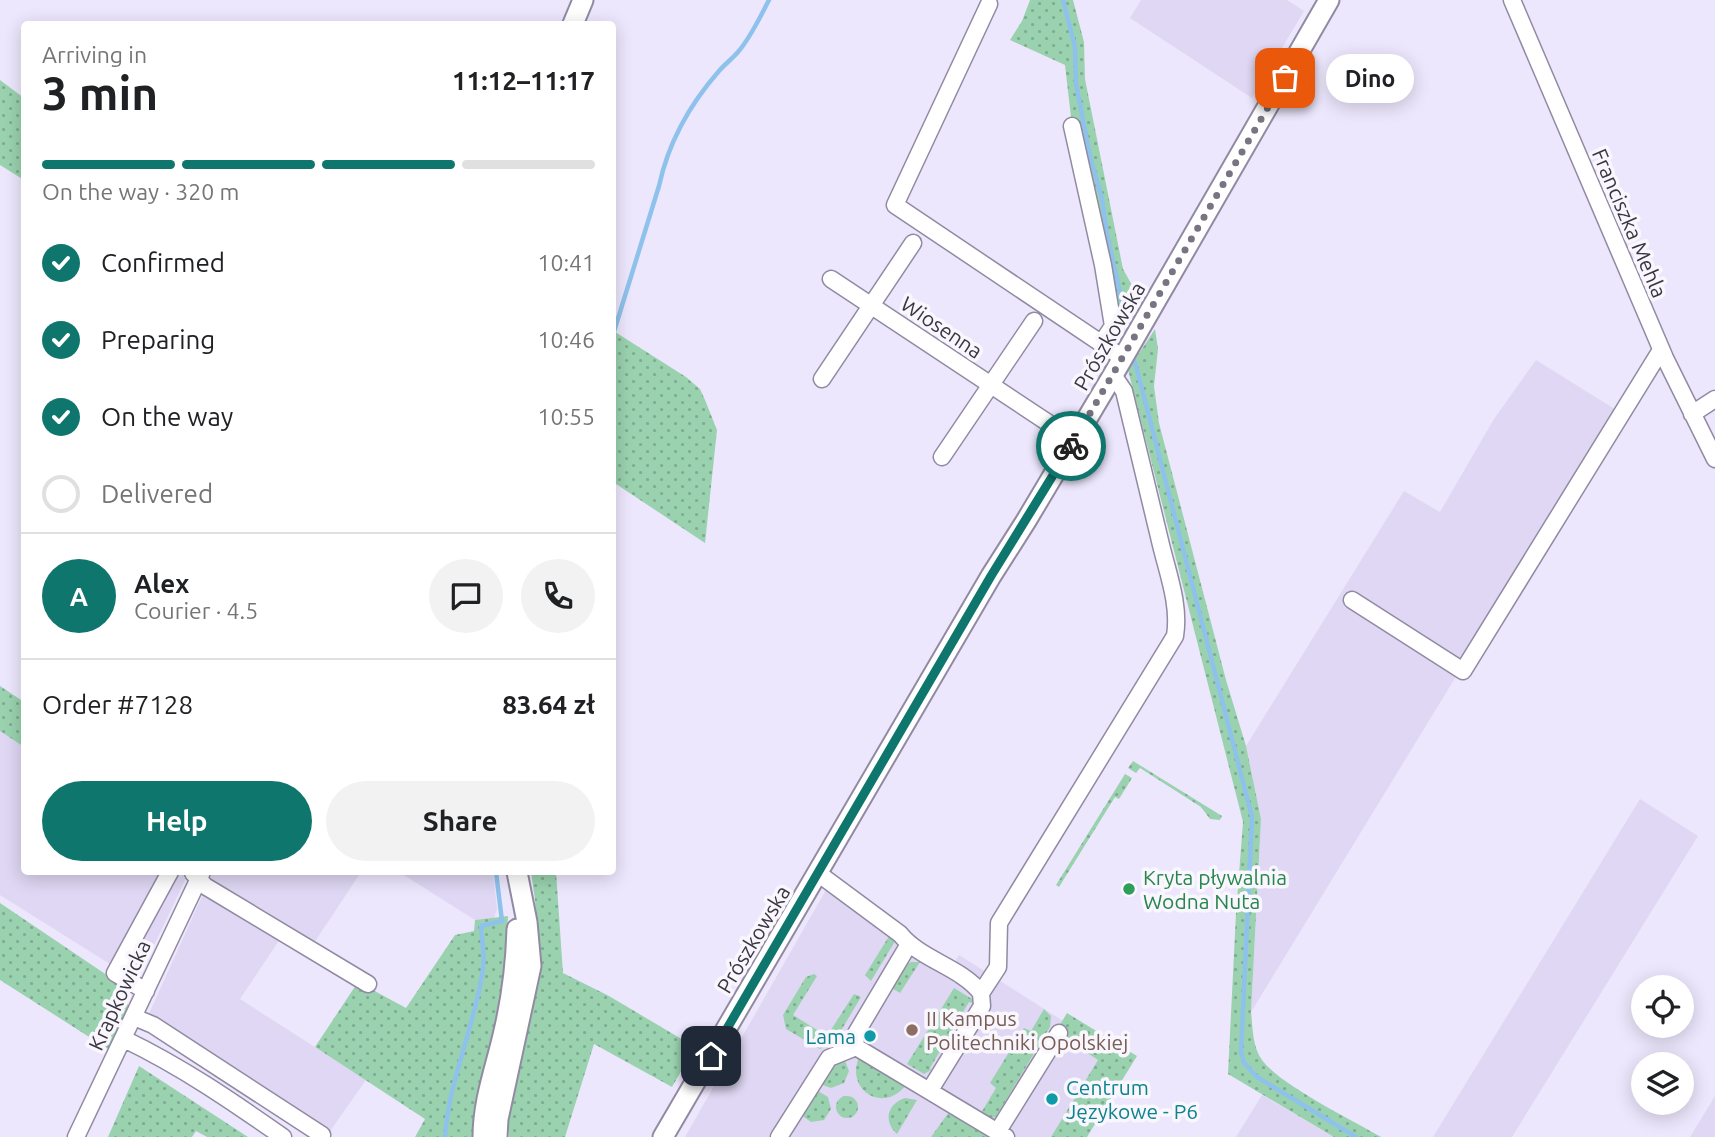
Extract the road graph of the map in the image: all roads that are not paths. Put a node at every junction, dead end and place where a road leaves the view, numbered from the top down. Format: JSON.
{"nodes":[{"id":1,"x":583,"y":0,"type":"edge"},
{"id":2,"x":1329,"y":0,"type":"edge"},
{"id":3,"x":1512,"y":0,"type":"edge"},
{"id":4,"x":989,"y":4,"type":"dead end"},
{"id":5,"x":574,"y":21,"type":"edge"},
{"id":6,"x":1072,"y":126,"type":"dead end"},
{"id":7,"x":913,"y":243,"type":"dead end"},
{"id":8,"x":831,"y":279,"type":"dead end"},
{"id":9,"x":871,"y":305,"type":"junction"},
{"id":10,"x":1034,"y":321,"type":"dead end"},
{"id":11,"x":1101,"y":344,"type":"junction"},
{"id":12,"x":1661,"y":350,"type":"junction"},
{"id":13,"x":1118,"y":367,"type":"junction"},
{"id":14,"x":822,"y":379,"type":"dead end"},
{"id":15,"x":990,"y":385,"type":"junction"},
{"id":16,"x":1715,"y":399,"type":"edge"},
{"id":17,"x":1692,"y":414,"type":"junction"},
{"id":18,"x":1074,"y":440,"type":"junction"},
{"id":19,"x":942,"y":457,"type":"dead end"},
{"id":20,"x":1715,"y":459,"type":"edge"},
{"id":21,"x":1352,"y":600,"type":"dead end"},
{"id":22,"x":819,"y":874,"type":"junction"},
{"id":23,"x":168,"y":875,"type":"edge"},
{"id":24,"x":197,"y":875,"type":"edge"},
{"id":25,"x":198,"y":875,"type":"edge"},
{"id":26,"x":518,"y":881,"type":"edge"},
{"id":27,"x":909,"y":944,"type":"junction"},
{"id":28,"x":368,"y":984,"type":"dead end"},
{"id":29,"x":976,"y":988,"type":"junction"},
{"id":30,"x":146,"y":991,"type":"junction"},
{"id":31,"x":134,"y":1017,"type":"junction"},
{"id":32,"x":1059,"y":1032,"type":"dead end"},
{"id":33,"x":124,"y":1039,"type":"junction"},
{"id":34,"x":856,"y":1047,"type":"junction"},
{"id":35,"x":930,"y":1090,"type":"junction"},
{"id":36,"x":1002,"y":1134,"type":"edge"},
{"id":37,"x":322,"y":1135,"type":"dead end"},
{"id":38,"x":76,"y":1137,"type":"edge"},
{"id":39,"x":283,"y":1137,"type":"edge"},
{"id":40,"x":484,"y":1137,"type":"edge"},
{"id":41,"x":497,"y":1137,"type":"edge"},
{"id":42,"x":663,"y":1137,"type":"edge"},
{"id":43,"x":779,"y":1137,"type":"edge"}],
"edges":[{"from":1,"to":5,"type":"main road"},
{"from":2,"to":13,"type":"main road","name":"Prószkowska"},
{"from":3,"to":12,"type":"street","name":"Franciszka Mehla"},
{"from":4,"to":11,"type":"street"},
{"from":6,"to":11,"type":"street"},
{"from":7,"to":9,"type":"street","name":"Wiosenna"},
{"from":8,"to":9,"type":"street","name":"Wiosenna"},
{"from":9,"to":14,"type":"street","name":"Wiosenna"},
{"from":9,"to":15,"type":"street","name":"Wiosenna"},
{"from":10,"to":15,"type":"street","name":"Wiosenna"},
{"from":11,"to":13,"type":"street"},
{"from":12,"to":17,"type":"street","name":"Franciszka Mehla"},
{"from":12,"to":21,"type":"street"},
{"from":13,"to":18,"type":"main road","name":"Prószkowska"},
{"from":13,"to":29,"type":"street"},
{"from":15,"to":18,"type":"street","name":"Wiosenna"},
{"from":15,"to":19,"type":"street","name":"Wiosenna"},
{"from":16,"to":17,"type":"street"},
{"from":17,"to":20,"type":"street","name":"Franciszka Mehla"},
{"from":18,"to":22,"type":"main road","name":"Prószkowska"},
{"from":22,"to":27,"type":"street","name":"Prószkowska"},
{"from":22,"to":42,"type":"main road","name":"Prószkowska"},
{"from":23,"to":30,"type":"street"},
{"from":24,"to":30,"type":"street","name":"Krapkowicka"},
{"from":25,"to":28,"type":"street"},
{"from":26,"to":40,"type":"main road"},
{"from":26,"to":41,"type":"main road"},
{"from":27,"to":29,"type":"street","name":"Prószkowska"},
{"from":27,"to":34,"type":"street"},
{"from":29,"to":35,"type":"street"},
{"from":30,"to":31,"type":"street","name":"Krapkowicka"},
{"from":31,"to":33,"type":"street","name":"Krapkowicka"},
{"from":31,"to":37,"type":"street"},
{"from":32,"to":36,"type":"street"},
{"from":33,"to":38,"type":"street","name":"Krapkowicka"},
{"from":33,"to":39,"type":"street"},
{"from":34,"to":35,"type":"street"},
{"from":34,"to":43,"type":"street"},
{"from":35,"to":36,"type":"street"}]}
